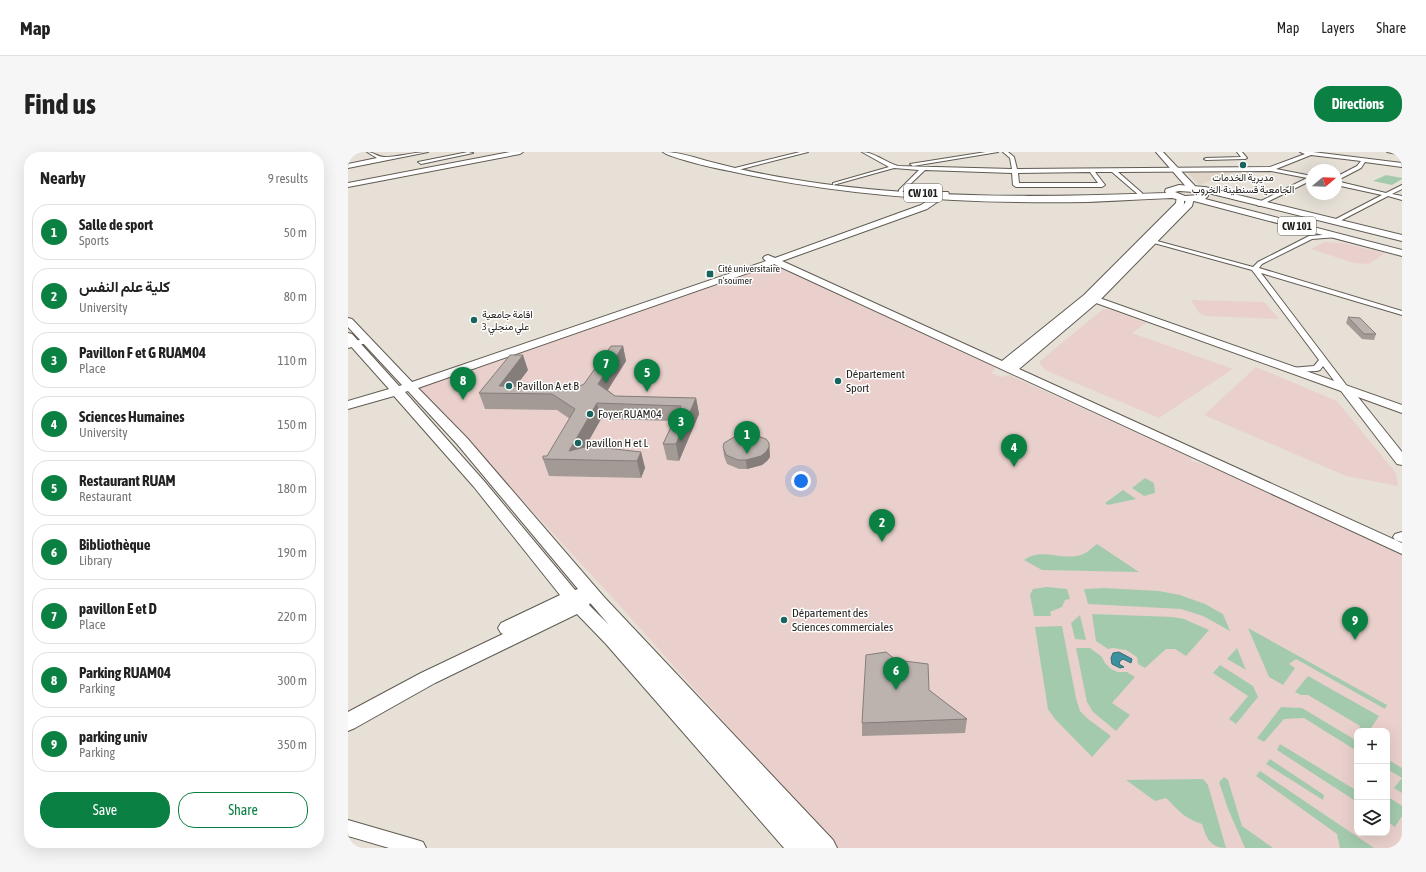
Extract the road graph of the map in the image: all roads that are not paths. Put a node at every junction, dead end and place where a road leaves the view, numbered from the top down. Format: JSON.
{"nodes":[{"id":1,"x":369,"y":152,"type":"edge"},
{"id":2,"x":426,"y":152,"type":"edge"},
{"id":3,"x":452,"y":152,"type":"edge"},
{"id":4,"x":478,"y":152,"type":"edge"},
{"id":5,"x":508,"y":152,"type":"edge"},
{"id":6,"x":520,"y":152,"type":"edge"},
{"id":7,"x":667,"y":152,"type":"edge"},
{"id":8,"x":680,"y":152,"type":"edge"},
{"id":9,"x":809,"y":152,"type":"edge"},
{"id":10,"x":864,"y":152,"type":"edge"},
{"id":11,"x":996,"y":152,"type":"edge"},
{"id":12,"x":1005,"y":152,"type":"edge"},
{"id":13,"x":1153,"y":152,"type":"edge"},
{"id":14,"x":1159,"y":152,"type":"edge"},
{"id":15,"x":1239,"y":152,"type":"edge"},
{"id":16,"x":1302,"y":152,"type":"edge"},
{"id":17,"x":1312,"y":152,"type":"edge"},
{"id":18,"x":1389,"y":152,"type":"edge"},
{"id":19,"x":470,"y":153,"type":"junction"},
{"id":20,"x":1402,"y":154,"type":"edge"},
{"id":21,"x":382,"y":159,"type":"junction"},
{"id":22,"x":1206,"y":159,"type":"dead end"},
{"id":23,"x":1365,"y":159,"type":"junction"},
{"id":24,"x":421,"y":162,"type":"dead end"},
{"id":25,"x":1402,"y":165,"type":"edge"},
{"id":26,"x":348,"y":166,"type":"edge"},
{"id":27,"x":895,"y":167,"type":"junction"},
{"id":28,"x":738,"y":168,"type":"junction"},
{"id":29,"x":923,"y":169,"type":"junction"},
{"id":30,"x":1271,"y":169,"type":"junction"},
{"id":31,"x":1114,"y":170,"type":"junction"},
{"id":32,"x":1172,"y":170,"type":"junction"},
{"id":33,"x":1014,"y":171,"type":"junction"},
{"id":34,"x":1092,"y":171,"type":"junction"},
{"id":35,"x":760,"y":172,"type":"junction"},
{"id":36,"x":1342,"y":176,"type":"edge"},
{"id":37,"x":1306,"y":177,"type":"edge"},
{"id":38,"x":1016,"y":178,"type":"junction"},
{"id":39,"x":1024,"y":178,"type":"dead end"},
{"id":40,"x":1090,"y":178,"type":"dead end"},
{"id":41,"x":1097,"y":178,"type":"junction"},
{"id":42,"x":1306,"y":181,"type":"edge"},
{"id":43,"x":348,"y":183,"type":"edge"},
{"id":44,"x":835,"y":184,"type":"junction"},
{"id":45,"x":1342,"y":184,"type":"edge"},
{"id":46,"x":1016,"y":186,"type":"junction"},
{"id":47,"x":1402,"y":187,"type":"edge"},
{"id":48,"x":903,"y":193,"type":"junction"},
{"id":49,"x":1184,"y":193,"type":"junction"},
{"id":50,"x":1140,"y":194,"type":"junction"},
{"id":51,"x":1387,"y":194,"type":"junction"},
{"id":52,"x":1016,"y":196,"type":"junction"},
{"id":53,"x":976,"y":198,"type":"junction"},
{"id":54,"x":1402,"y":198,"type":"edge"},
{"id":55,"x":932,"y":200,"type":"junction"},
{"id":56,"x":1259,"y":204,"type":"junction"},
{"id":57,"x":1334,"y":222,"type":"junction"},
{"id":58,"x":1295,"y":225,"type":"junction"},
{"id":59,"x":1335,"y":236,"type":"junction"},
{"id":60,"x":1311,"y":238,"type":"junction"},
{"id":61,"x":1402,"y":238,"type":"edge"},
{"id":62,"x":1149,"y":240,"type":"junction"},
{"id":63,"x":1402,"y":253,"type":"edge"},
{"id":64,"x":775,"y":258,"type":"junction"},
{"id":65,"x":1254,"y":269,"type":"junction"},
{"id":66,"x":1299,"y":282,"type":"junction"},
{"id":67,"x":1267,"y":285,"type":"junction"},
{"id":68,"x":1092,"y":298,"type":"junction"},
{"id":69,"x":1402,"y":313,"type":"edge"},
{"id":70,"x":348,"y":320,"type":"edge"},
{"id":71,"x":355,"y":342,"type":"edge"},
{"id":72,"x":1323,"y":360,"type":"junction"},
{"id":73,"x":1010,"y":365,"type":"junction"},
{"id":74,"x":1294,"y":370,"type":"junction"},
{"id":75,"x":402,"y":386,"type":"junction"},
{"id":76,"x":1344,"y":388,"type":"junction"},
{"id":77,"x":348,"y":400,"type":"edge"},
{"id":78,"x":348,"y":405,"type":"edge"},
{"id":79,"x":1402,"y":410,"type":"edge"},
{"id":80,"x":1370,"y":419,"type":"junction"},
{"id":81,"x":1402,"y":461,"type":"edge"},
{"id":82,"x":1402,"y":540,"type":"edge"},
{"id":83,"x":580,"y":598,"type":"junction"},
{"id":84,"x":348,"y":713,"type":"edge"},
{"id":85,"x":348,"y":722,"type":"edge"},
{"id":86,"x":348,"y":828,"type":"edge"},
{"id":87,"x":417,"y":848,"type":"edge"},
{"id":88,"x":799,"y":848,"type":"edge"},
{"id":89,"x":825,"y":848,"type":"edge"}],
"edges":[{"from":1,"to":21,"type":"street"},
{"from":2,"to":21,"type":"street"},
{"from":3,"to":19,"type":"street"},
{"from":4,"to":19,"type":"street"},
{"from":5,"to":43,"type":"main road"},
{"from":6,"to":43,"type":"main road"},
{"from":7,"to":48,"type":"main road","number":"CW 101"},
{"from":8,"to":28,"type":"main road","number":"CW 101"},
{"from":9,"to":28,"type":"street"},
{"from":9,"to":35,"type":"street"},
{"from":10,"to":27,"type":"street"},
{"from":11,"to":27,"type":"street"},
{"from":12,"to":33,"type":"street"},
{"from":13,"to":32,"type":"main road"},
{"from":14,"to":32,"type":"main road"},
{"from":15,"to":22,"type":"street"},
{"from":16,"to":17,"type":"street"},
{"from":17,"to":23,"type":"street"},
{"from":17,"to":30,"type":"street"},
{"from":18,"to":20,"type":"street"},
{"from":19,"to":24,"type":"street"},
{"from":21,"to":26,"type":"street"},
{"from":23,"to":25,"type":"street"},
{"from":23,"to":36,"type":"street"},
{"from":27,"to":29,"type":"street"},
{"from":27,"to":44,"type":"street"},
{"from":28,"to":35,"type":"main road","number":"CW 101"},
{"from":29,"to":33,"type":"street"},
{"from":29,"to":48,"type":"street"},
{"from":30,"to":32,"type":"street"},
{"from":30,"to":37,"type":"street"},
{"from":31,"to":32,"type":"street"},
{"from":31,"to":34,"type":"street"},
{"from":31,"to":50,"type":"street"},
{"from":32,"to":49,"type":"main road"},
{"from":32,"to":49,"type":"main road"},
{"from":33,"to":34,"type":"street"},
{"from":33,"to":38,"type":"street"},
{"from":34,"to":41,"type":"street"},
{"from":35,"to":44,"type":"main road","number":"CW 101"},
{"from":38,"to":39,"type":"street"},
{"from":38,"to":46,"type":"street"},
{"from":40,"to":41,"type":"street"},
{"from":41,"to":46,"type":"street"},
{"from":42,"to":56,"type":"street"},
{"from":44,"to":48,"type":"main road","number":"CW 101"},
{"from":45,"to":51,"type":"street"},
{"from":46,"to":52,"type":"street"},
{"from":47,"to":51,"type":"street"},
{"from":48,"to":55,"type":"main road"},
{"from":48,"to":55,"type":"main road","number":"CW 101"},
{"from":49,"to":50,"type":"main road","number":"CW 101"},
{"from":49,"to":53,"type":"main road","number":"CW 101"},
{"from":49,"to":56,"type":"main road","number":"CW 101"},
{"from":49,"to":58,"type":"main road","number":"CW 101"},
{"from":49,"to":62,"type":"main road"},
{"from":50,"to":52,"type":"main road","number":"CW 101"},
{"from":51,"to":54,"type":"street"},
{"from":51,"to":57,"type":"street"},
{"from":52,"to":55,"type":"main road","number":"CW 101"},
{"from":53,"to":55,"type":"main road","number":"CW 101"},
{"from":53,"to":55,"type":"main road"},
{"from":55,"to":64,"type":"main road"},
{"from":56,"to":57,"type":"main road","number":"CW 101"},
{"from":57,"to":61,"type":"main road","number":"CW 101"},
{"from":58,"to":59,"type":"main road","number":"CW 101"},
{"from":58,"to":60,"type":"street"},
{"from":59,"to":60,"type":"street"},
{"from":59,"to":63,"type":"main road","number":"CW 101"},
{"from":60,"to":65,"type":"street"},
{"from":62,"to":65,"type":"street"},
{"from":62,"to":68,"type":"main road"},
{"from":64,"to":73,"type":"main road"},
{"from":64,"to":75,"type":"main road"},
{"from":65,"to":66,"type":"street"},
{"from":65,"to":67,"type":"street"},
{"from":66,"to":67,"type":"street"},
{"from":66,"to":69,"type":"street"},
{"from":67,"to":72,"type":"street"},
{"from":68,"to":73,"type":"main road"},
{"from":68,"to":74,"type":"street"},
{"from":70,"to":71,"type":"main road"},
{"from":71,"to":75,"type":"main road"},
{"from":72,"to":74,"type":"street"},
{"from":72,"to":76,"type":"street"},
{"from":73,"to":82,"type":"main road"},
{"from":74,"to":76,"type":"street"},
{"from":75,"to":77,"type":"main road"},
{"from":75,"to":78,"type":"main road"},
{"from":75,"to":83,"type":"main road"},
{"from":76,"to":79,"type":"street"},
{"from":76,"to":80,"type":"street"},
{"from":79,"to":80,"type":"street"},
{"from":80,"to":81,"type":"street"},
{"from":83,"to":84,"type":"main road"},
{"from":83,"to":85,"type":"main road"},
{"from":83,"to":88,"type":"main road"},
{"from":83,"to":89,"type":"main road"},
{"from":86,"to":87,"type":"street"}]}
